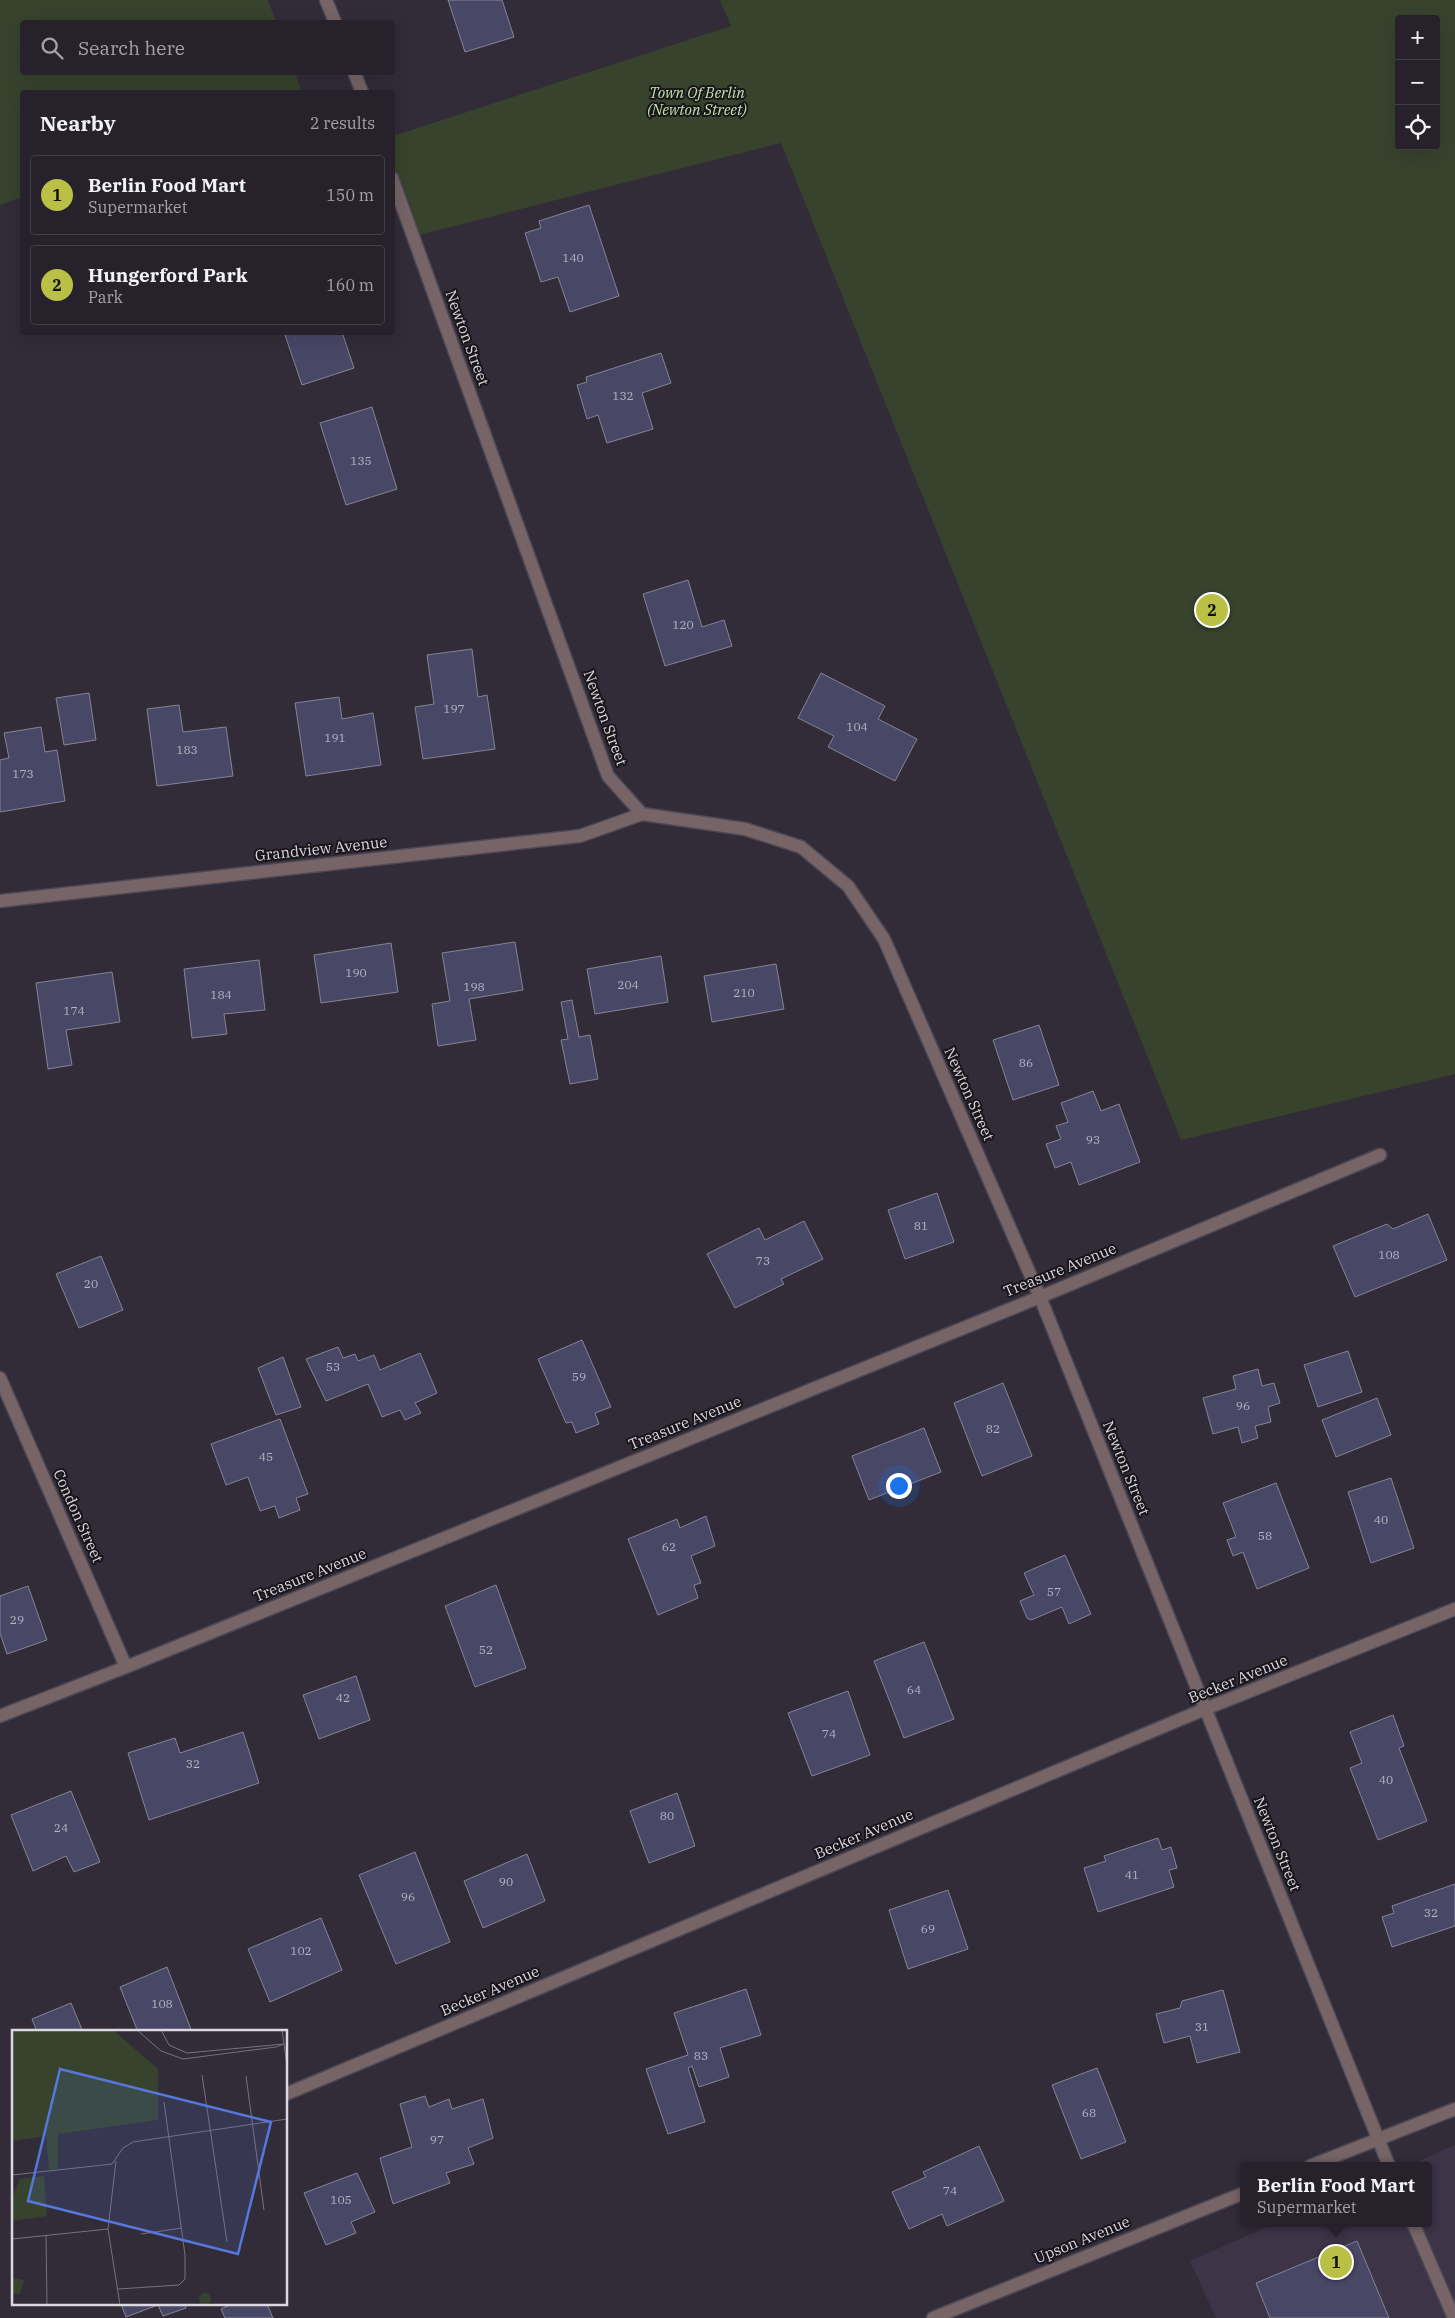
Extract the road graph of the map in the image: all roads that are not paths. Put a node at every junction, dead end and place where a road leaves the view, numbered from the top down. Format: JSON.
{"nodes":[{"id":1,"x":326,"y":0,"type":"edge"},
{"id":2,"x":334,"y":20,"type":"edge"},
{"id":3,"x":355,"y":75,"type":"edge"},
{"id":4,"x":361,"y":90,"type":"edge"},
{"id":5,"x":395,"y":186,"type":"edge"},
{"id":6,"x":642,"y":814,"type":"junction"},
{"id":7,"x":0,"y":901,"type":"edge"},
{"id":8,"x":1380,"y":1155,"type":"dead end"},
{"id":9,"x":1040,"y":1297,"type":"junction"},
{"id":10,"x":0,"y":1378,"type":"edge"},
{"id":11,"x":1455,"y":1609,"type":"edge"},
{"id":12,"x":126,"y":1667,"type":"junction"},
{"id":13,"x":1205,"y":1709,"type":"junction"},
{"id":14,"x":0,"y":1716,"type":"edge"},
{"id":15,"x":288,"y":2093,"type":"edge"},
{"id":16,"x":1455,"y":2109,"type":"edge"},
{"id":17,"x":1378,"y":2138,"type":"junction"},
{"id":18,"x":1320,"y":2162,"type":"edge"},
{"id":19,"x":1388,"y":2162,"type":"edge"},
{"id":20,"x":1240,"y":2195,"type":"edge"},
{"id":21,"x":1415,"y":2227,"type":"edge"},
{"id":22,"x":933,"y":2318,"type":"edge"},
{"id":23,"x":1454,"y":2318,"type":"edge"}],
"edges":[{"from":1,"to":2,"type":"street"},
{"from":3,"to":4,"type":"street"},
{"from":5,"to":6,"type":"street","name":"Newton Street"},
{"from":6,"to":7,"type":"street","name":"Grandview Avenue"},
{"from":6,"to":9,"type":"street","name":"Newton Street"},
{"from":8,"to":9,"type":"street","name":"Treasure Avenue"},
{"from":9,"to":12,"type":"street","name":"Treasure Avenue"},
{"from":9,"to":13,"type":"street","name":"Newton Street"},
{"from":10,"to":12,"type":"street","name":"Condon Street"},
{"from":11,"to":13,"type":"street","name":"Becker Avenue"},
{"from":12,"to":14,"type":"street","name":"Treasure Avenue"},
{"from":13,"to":15,"type":"street","name":"Becker Avenue"},
{"from":13,"to":17,"type":"street","name":"Newton Street"},
{"from":16,"to":17,"type":"street"},
{"from":17,"to":18,"type":"street"},
{"from":17,"to":19,"type":"street","name":"Newton Street"},
{"from":20,"to":22,"type":"street","name":"Upson Avenue"},
{"from":21,"to":23,"type":"street"}]}
